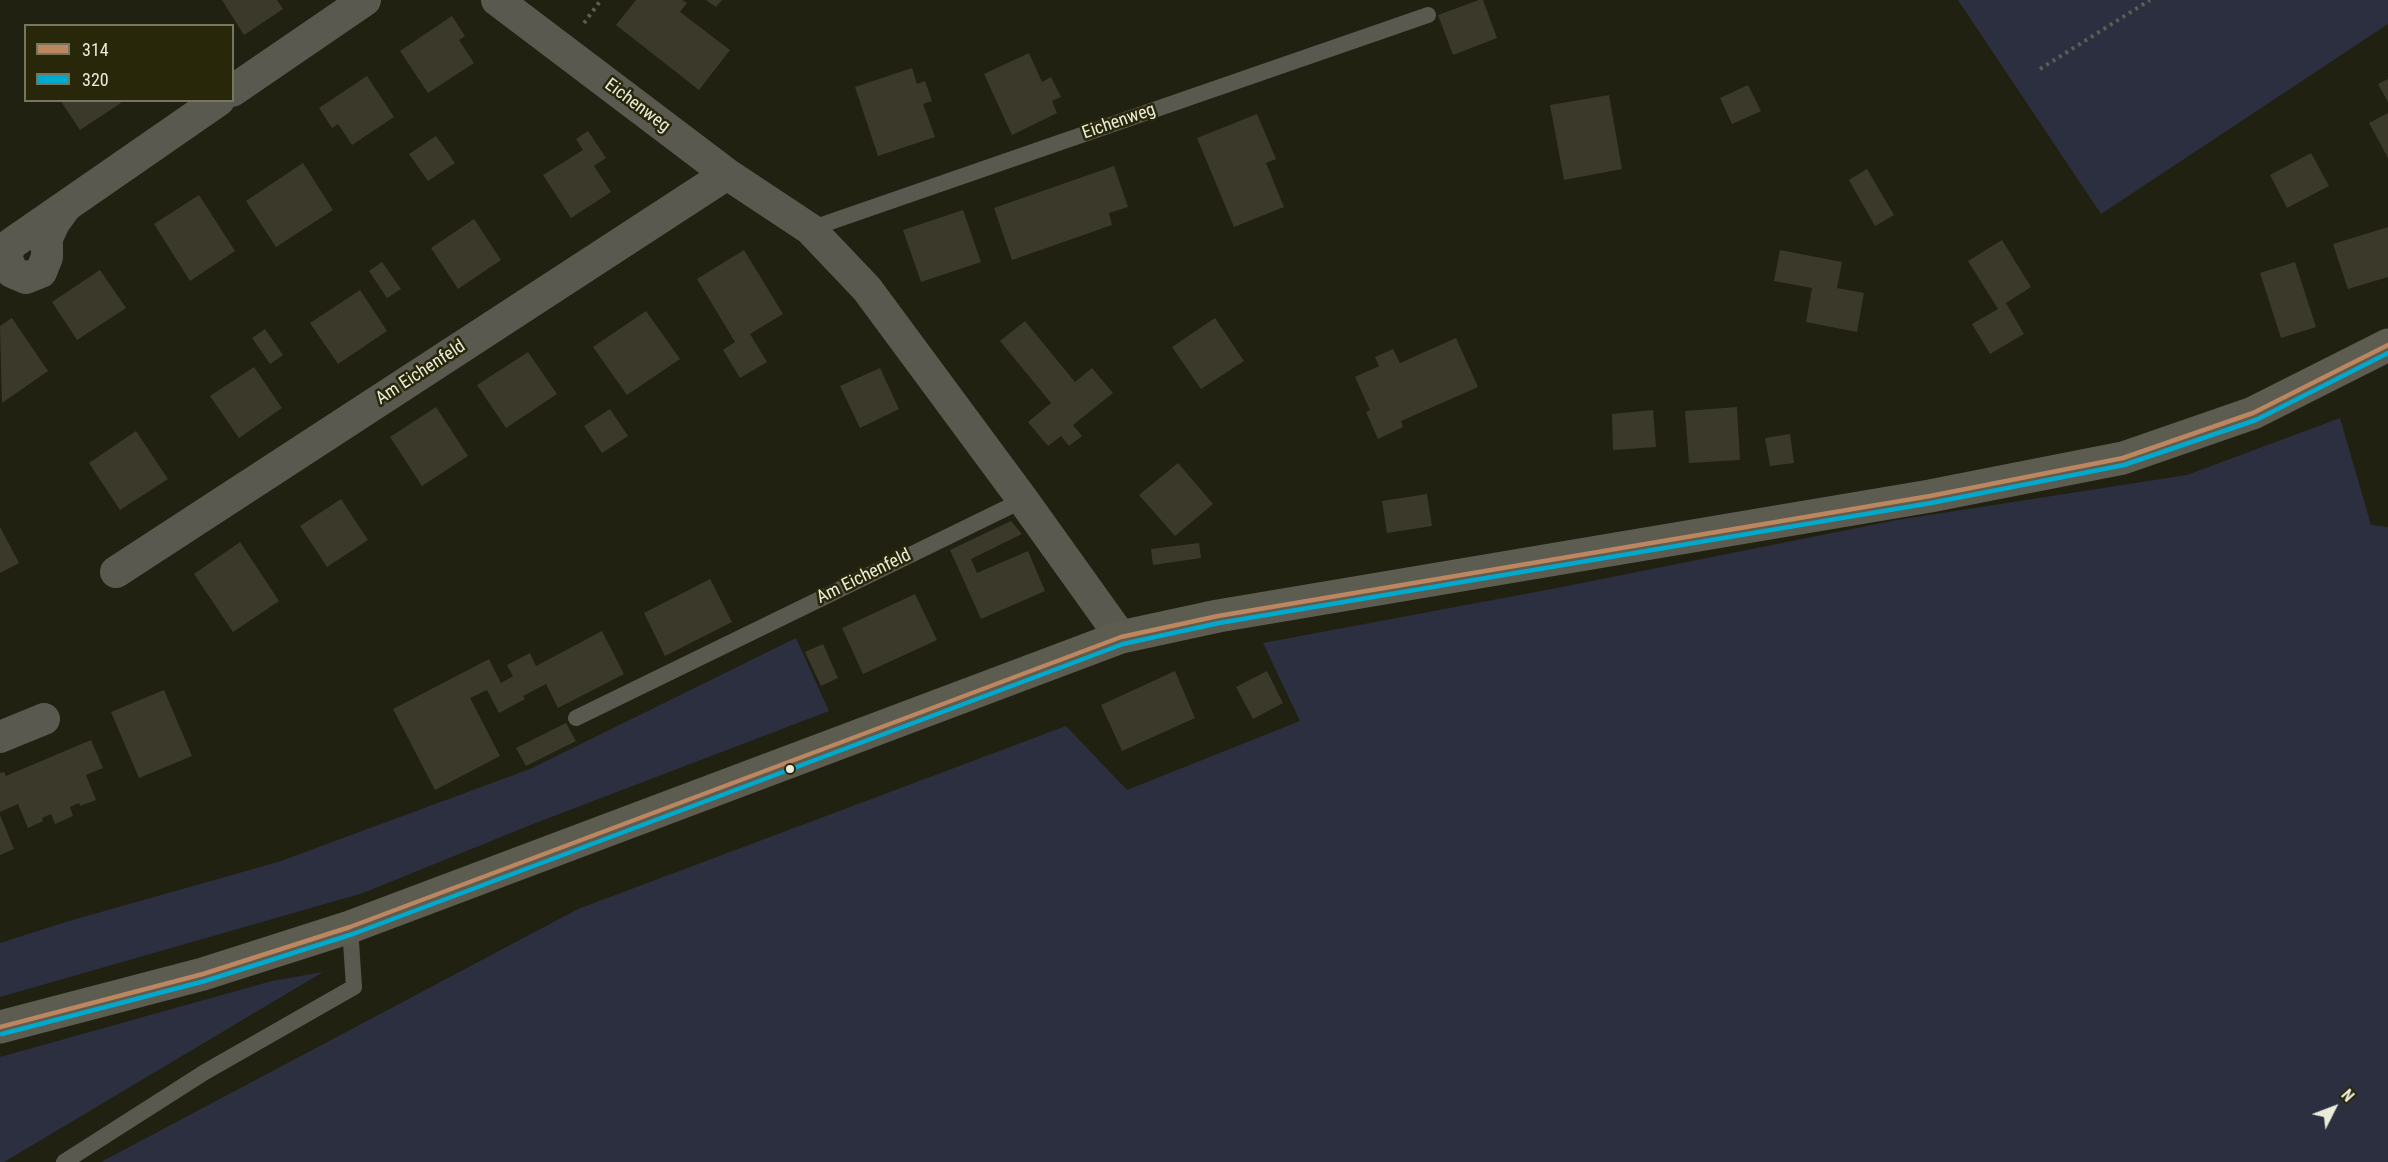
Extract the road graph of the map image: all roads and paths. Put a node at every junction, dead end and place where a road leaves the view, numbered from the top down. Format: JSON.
{"nodes":[{"id":1,"x":365,"y":0,"type":"edge"},
{"id":2,"x":497,"y":0,"type":"edge"},
{"id":3,"x":2150,"y":0,"type":"edge"},
{"id":4,"x":1428,"y":15,"type":"dead end"},
{"id":5,"x":2040,"y":69,"type":"dead end"},
{"id":6,"x":234,"y":90,"type":"edge"},
{"id":7,"x":216,"y":102,"type":"edge"},
{"id":8,"x":727,"y":174,"type":"junction"},
{"id":9,"x":67,"y":205,"type":"dead end"},
{"id":10,"x":810,"y":229,"type":"junction"},
{"id":11,"x":2388,"y":345,"type":"edge"},
{"id":12,"x":1023,"y":500,"type":"junction"},
{"id":13,"x":116,"y":572,"type":"dead end"},
{"id":14,"x":1121,"y":638,"type":"junction"},
{"id":15,"x":576,"y":718,"type":"dead end"},
{"id":16,"x":44,"y":719,"type":"dead end"},
{"id":17,"x":0,"y":737,"type":"edge"},
{"id":18,"x":350,"y":927,"type":"junction"},
{"id":19,"x":0,"y":1027,"type":"edge"},
{"id":20,"x":63,"y":1162,"type":"edge"}],
"edges":[{"from":1,"to":6,"type":"street"},
{"from":2,"to":8,"type":"street","name":"Eichenweg"},
{"from":3,"to":5,"type":"path"},
{"from":4,"to":10,"type":"lane","name":"Eichenweg"},
{"from":7,"to":9,"type":"street"},
{"from":8,"to":10,"type":"street","name":"Eichenweg"},
{"from":8,"to":13,"type":"street","name":"Am Eichenfeld"},
{"from":10,"to":12,"type":"street","name":"Eichenweg"},
{"from":11,"to":14,"type":"main road"},
{"from":12,"to":14,"type":"street","name":"Eichenweg"},
{"from":12,"to":15,"type":"lane","name":"Am Eichenfeld"},
{"from":14,"to":18,"type":"main road"},
{"from":16,"to":17,"type":"street"},
{"from":18,"to":19,"type":"main road"},
{"from":18,"to":20,"type":"lane"}]}
